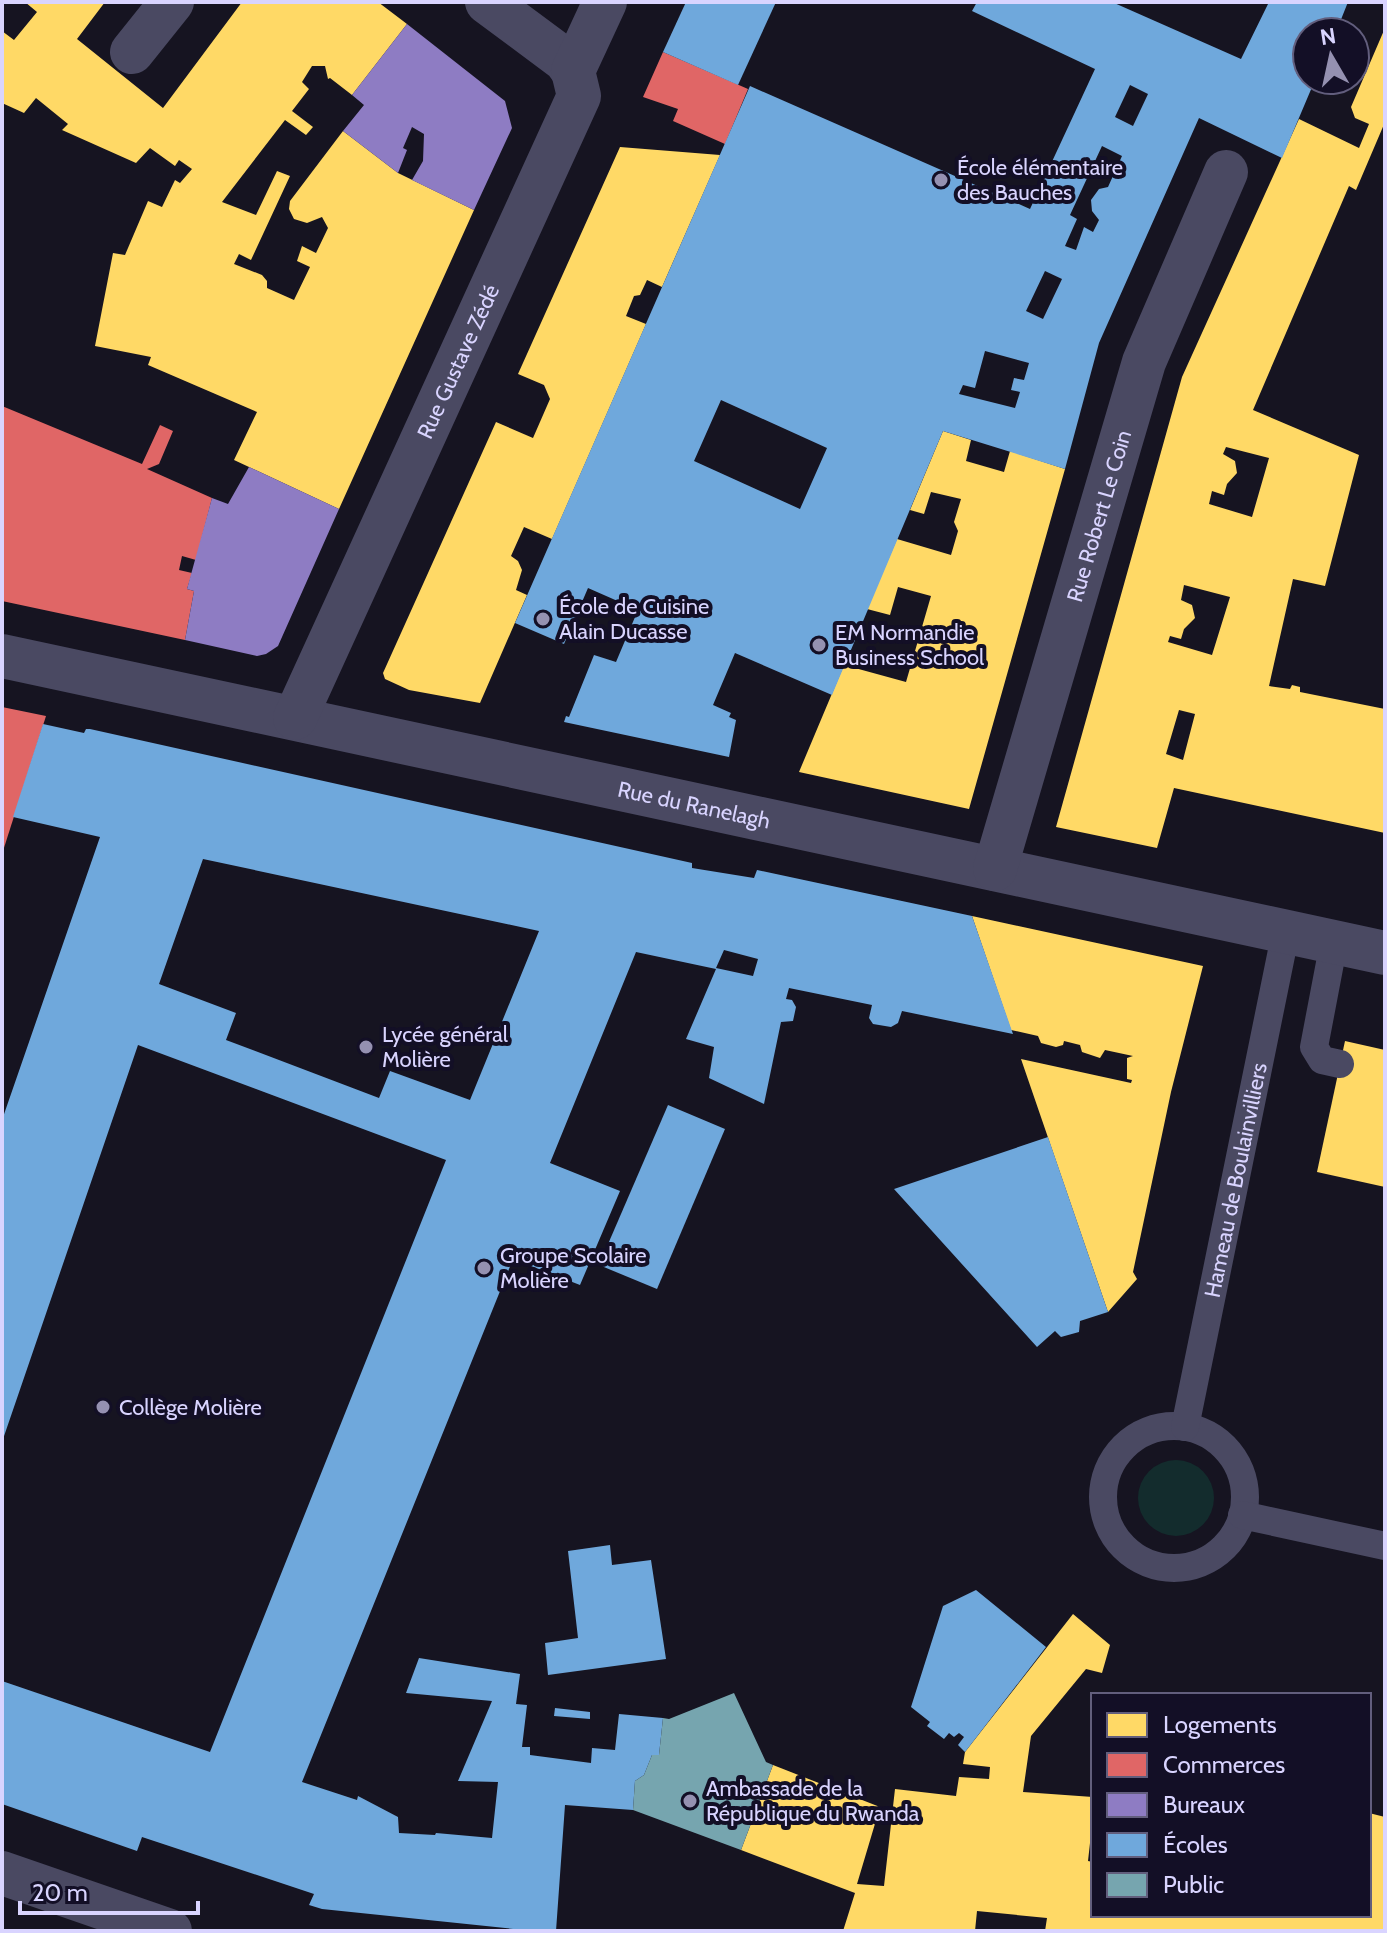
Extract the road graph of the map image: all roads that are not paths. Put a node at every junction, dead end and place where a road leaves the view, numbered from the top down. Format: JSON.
{"nodes":[{"id":1,"x":172,"y":2,"type":"edge"},
{"id":2,"x":487,"y":2,"type":"edge"},
{"id":3,"x":605,"y":2,"type":"edge"},
{"id":4,"x":132,"y":52,"type":"dead end"},
{"id":5,"x":573,"y":71,"type":"junction"},
{"id":6,"x":1226,"y":172,"type":"dead end"},
{"id":7,"x":2,"y":656,"type":"edge"},
{"id":8,"x":295,"y":718,"type":"junction"},
{"id":9,"x":995,"y":869,"type":"junction"},
{"id":10,"x":1286,"y":931,"type":"junction"},
{"id":11,"x":1334,"y":942,"type":"junction"},
{"id":12,"x":1385,"y":953,"type":"edge"},
{"id":13,"x":1340,"y":1064,"type":"dead end"},
{"id":14,"x":1185,"y":1427,"type":"junction"},
{"id":15,"x":1242,"y":1515,"type":"junction"},
{"id":16,"x":1385,"y":1546,"type":"edge"},
{"id":17,"x":2,"y":1873,"type":"edge"},
{"id":18,"x":170,"y":1931,"type":"edge"}],
"edges":[{"from":1,"to":4,"type":"street"},
{"from":2,"to":5,"type":"street"},
{"from":3,"to":5,"type":"street","name":"Rue Gustave Zédé"},
{"from":5,"to":8,"type":"street","name":"Rue Gustave Zédé"},
{"from":6,"to":9,"type":"street","name":"Rue Robert Le Coin"},
{"from":7,"to":8,"type":"street","name":"Rue du Ranelagh"},
{"from":8,"to":9,"type":"street","name":"Rue du Ranelagh"},
{"from":9,"to":10,"type":"street","name":"Rue du Ranelagh"},
{"from":10,"to":11,"type":"street","name":"Rue du Ranelagh"},
{"from":10,"to":14,"type":"lane","name":"Hameau de Boulainvilliers"},
{"from":11,"to":12,"type":"street","name":"Rue du Ranelagh"},
{"from":11,"to":13,"type":"lane"},
{"from":14,"to":15,"type":"lane"},
{"from":14,"to":15,"type":"lane"},
{"from":15,"to":16,"type":"lane"},
{"from":17,"to":18,"type":"street"}]}
